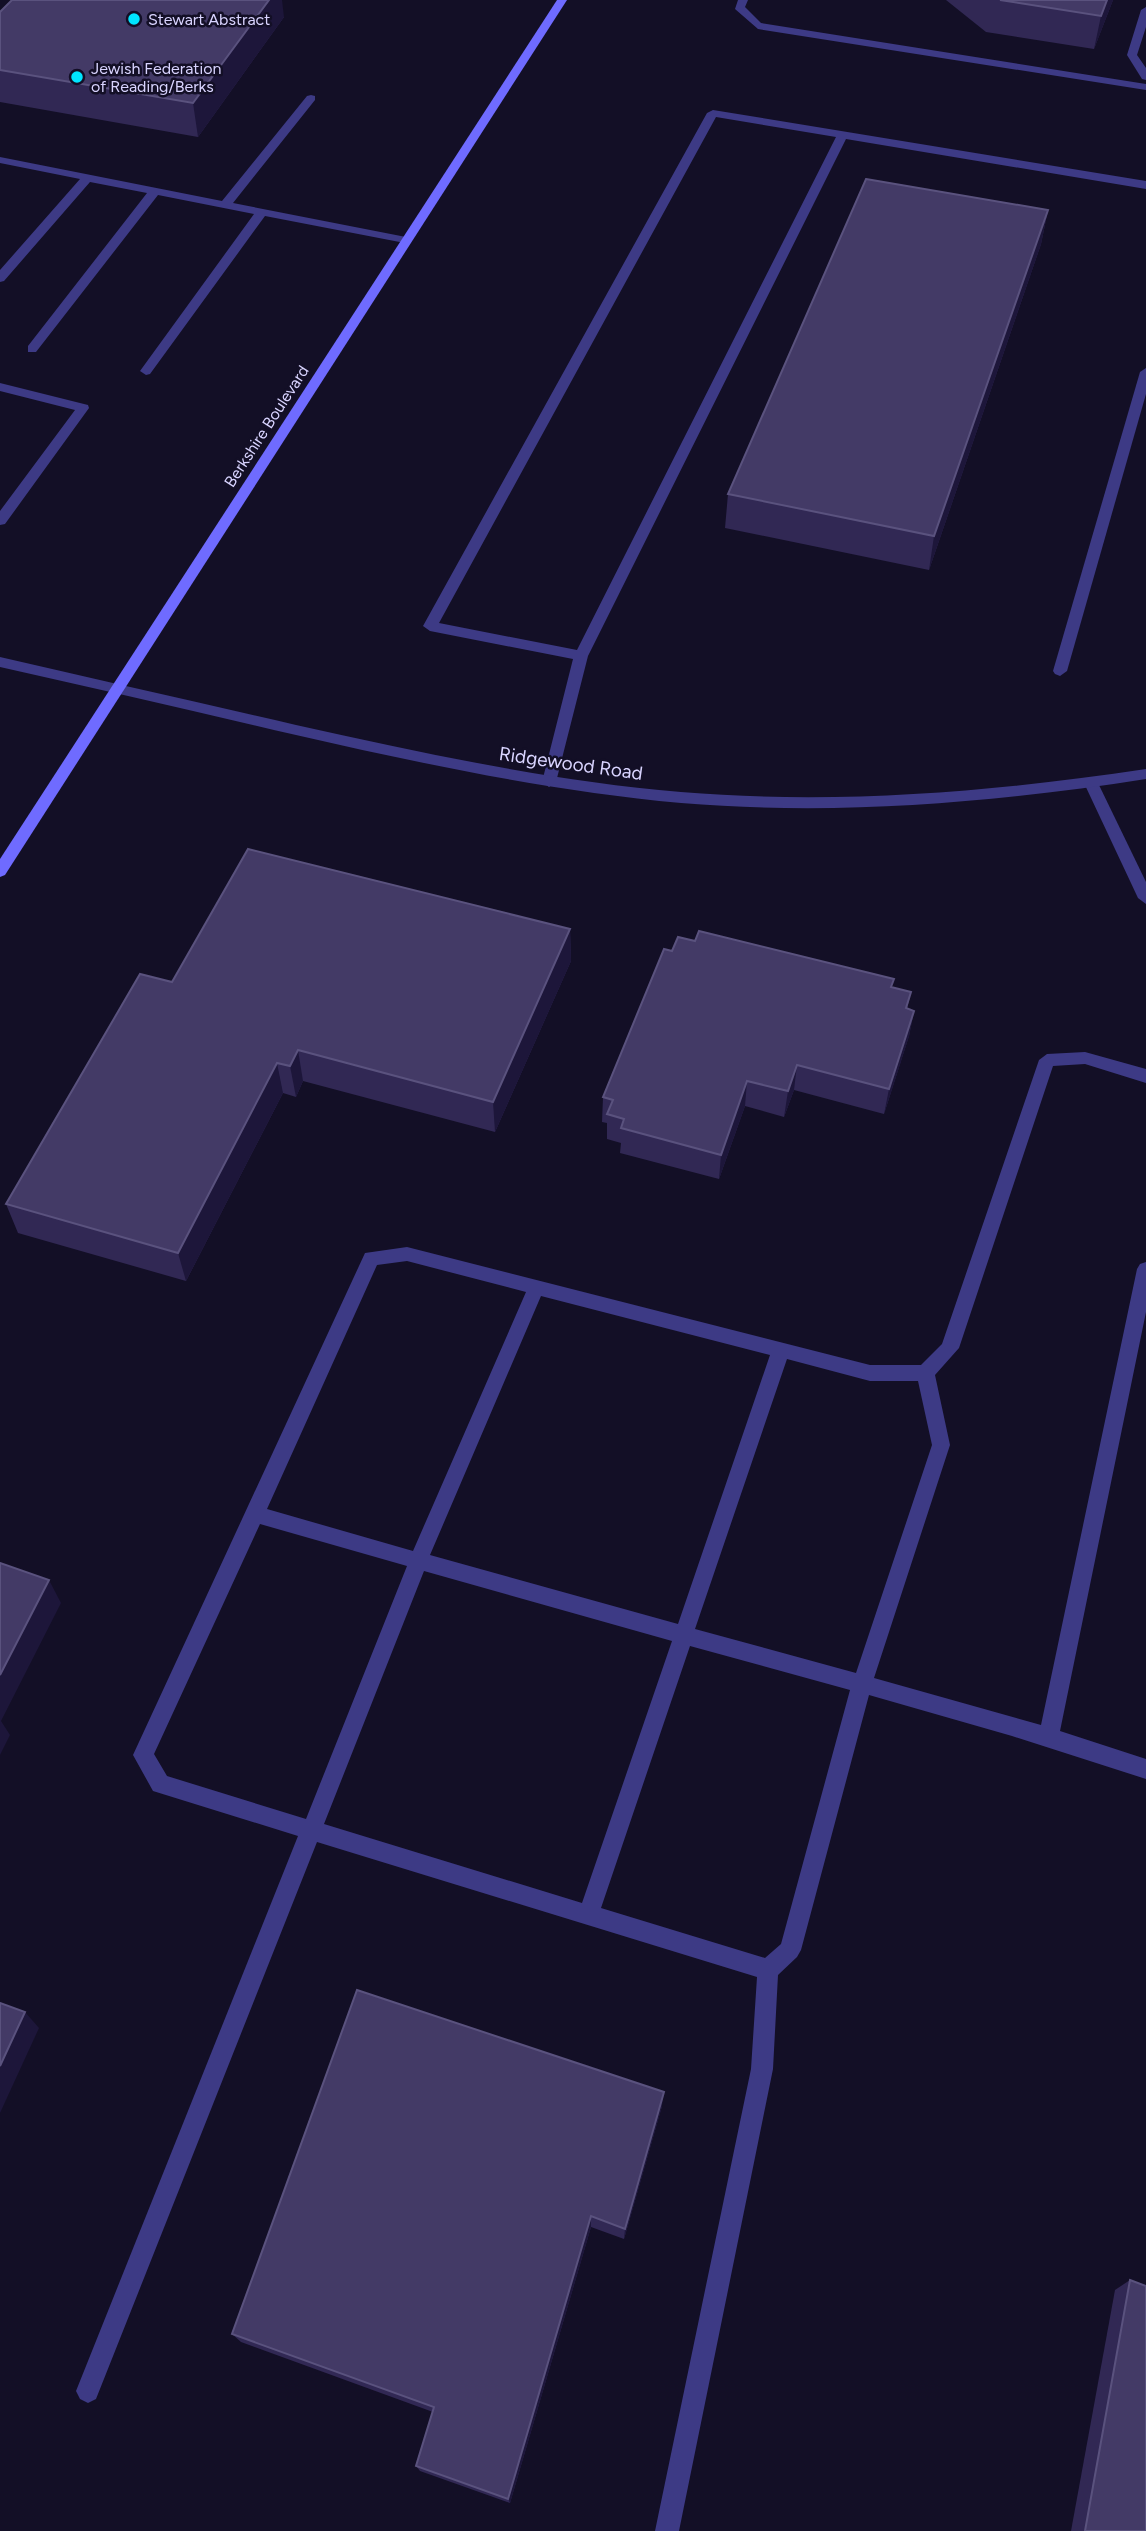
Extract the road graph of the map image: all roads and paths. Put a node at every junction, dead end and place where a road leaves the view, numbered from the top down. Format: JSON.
{"nodes":[{"id":1,"x":562,"y":0,"type":"edge"},
{"id":2,"x":743,"y":0,"type":"edge"},
{"id":3,"x":1146,"y":10,"type":"edge"},
{"id":4,"x":1146,"y":77,"type":"edge"},
{"id":5,"x":1146,"y":87,"type":"edge"},
{"id":6,"x":311,"y":98,"type":"dead end"},
{"id":7,"x":843,"y":134,"type":"junction"},
{"id":8,"x":0,"y":160,"type":"edge"},
{"id":9,"x":88,"y":177,"type":"junction"},
{"id":10,"x":1146,"y":185,"type":"edge"},
{"id":11,"x":155,"y":191,"type":"junction"},
{"id":12,"x":225,"y":205,"type":"junction"},
{"id":13,"x":262,"y":212,"type":"junction"},
{"id":14,"x":407,"y":241,"type":"junction"},
{"id":15,"x":0,"y":278,"type":"edge"},
{"id":16,"x":32,"y":349,"type":"dead end"},
{"id":17,"x":146,"y":372,"type":"dead end"},
{"id":18,"x":1146,"y":372,"type":"edge"},
{"id":19,"x":0,"y":387,"type":"edge"},
{"id":20,"x":1130,"y":428,"type":"junction"},
{"id":21,"x":1146,"y":431,"type":"edge"},
{"id":22,"x":0,"y":521,"type":"edge"},
{"id":23,"x":581,"y":656,"type":"junction"},
{"id":24,"x":0,"y":663,"type":"edge"},
{"id":25,"x":1060,"y":671,"type":"dead end"},
{"id":26,"x":117,"y":689,"type":"junction"},
{"id":27,"x":1146,"y":774,"type":"edge"},
{"id":28,"x":549,"y":782,"type":"junction"},
{"id":29,"x":1091,"y":783,"type":"junction"},
{"id":30,"x":0,"y":871,"type":"edge"},
{"id":31,"x":1146,"y":898,"type":"edge"},
{"id":32,"x":1146,"y":1076,"type":"edge"},
{"id":33,"x":1146,"y":1269,"type":"edge"},
{"id":34,"x":536,"y":1288,"type":"junction"},
{"id":35,"x":781,"y":1350,"type":"junction"},
{"id":36,"x":925,"y":1373,"type":"junction"},
{"id":37,"x":255,"y":1514,"type":"junction"},
{"id":38,"x":418,"y":1562,"type":"junction"},
{"id":39,"x":685,"y":1635,"type":"junction"},
{"id":40,"x":862,"y":1684,"type":"junction"},
{"id":41,"x":1049,"y":1735,"type":"junction"},
{"id":42,"x":1146,"y":1769,"type":"edge"},
{"id":43,"x":312,"y":1830,"type":"junction"},
{"id":44,"x":588,"y":1915,"type":"junction"},
{"id":45,"x":768,"y":1970,"type":"junction"},
{"id":46,"x":88,"y":2391,"type":"dead end"},
{"id":47,"x":667,"y":2531,"type":"edge"}],
"edges":[{"from":1,"to":14,"type":"main road","name":"Berkshire Boulevard"},
{"from":2,"to":5,"type":"street"},
{"from":3,"to":4,"type":"street"},
{"from":6,"to":12,"type":"street"},
{"from":7,"to":10,"type":"street"},
{"from":7,"to":23,"type":"street"},
{"from":7,"to":23,"type":"street"},
{"from":8,"to":9,"type":"street"},
{"from":9,"to":11,"type":"street"},
{"from":9,"to":15,"type":"street"},
{"from":11,"to":12,"type":"street"},
{"from":11,"to":16,"type":"street"},
{"from":12,"to":13,"type":"street"},
{"from":13,"to":14,"type":"street"},
{"from":13,"to":17,"type":"street"},
{"from":14,"to":26,"type":"main road","name":"Berkshire Boulevard"},
{"from":18,"to":20,"type":"street"},
{"from":19,"to":22,"type":"street"},
{"from":20,"to":21,"type":"street"},
{"from":20,"to":25,"type":"street"},
{"from":23,"to":28,"type":"street"},
{"from":24,"to":26,"type":"street","name":"Ridgewood Road"},
{"from":26,"to":28,"type":"street","name":"Ridgewood Road"},
{"from":26,"to":30,"type":"main road","name":"Berkshire Boulevard"},
{"from":27,"to":29,"type":"street","name":"Ridgewood Road"},
{"from":28,"to":29,"type":"street","name":"Ridgewood Road"},
{"from":29,"to":31,"type":"street"},
{"from":32,"to":36,"type":"street"},
{"from":33,"to":41,"type":"street"},
{"from":34,"to":35,"type":"street"},
{"from":34,"to":37,"type":"street"},
{"from":34,"to":38,"type":"street"},
{"from":35,"to":36,"type":"street"},
{"from":35,"to":39,"type":"street"},
{"from":36,"to":40,"type":"street"},
{"from":37,"to":38,"type":"street"},
{"from":37,"to":43,"type":"street"},
{"from":38,"to":39,"type":"street"},
{"from":38,"to":43,"type":"street"},
{"from":39,"to":40,"type":"street"},
{"from":39,"to":44,"type":"street"},
{"from":40,"to":41,"type":"street"},
{"from":40,"to":45,"type":"street"},
{"from":41,"to":42,"type":"street"},
{"from":43,"to":44,"type":"street"},
{"from":43,"to":46,"type":"street"},
{"from":44,"to":45,"type":"street"},
{"from":45,"to":47,"type":"street"}]}
